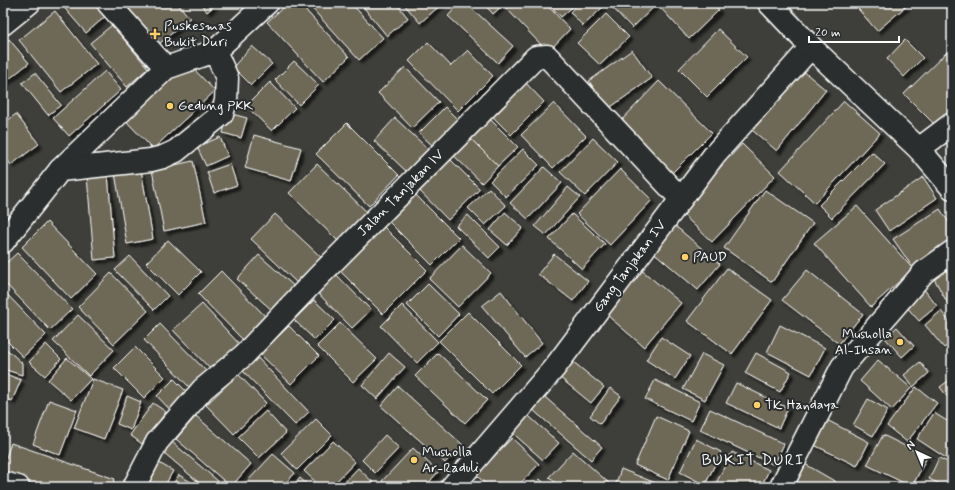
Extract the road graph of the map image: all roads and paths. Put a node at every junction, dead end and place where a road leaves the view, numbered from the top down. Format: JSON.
{"nodes":[{"id":1,"x":29,"y":3,"type":"edge"},
{"id":2,"x":108,"y":3,"type":"edge"},
{"id":3,"x":267,"y":3,"type":"edge"},
{"id":4,"x":778,"y":6,"type":"edge"},
{"id":5,"x":3,"y":24,"type":"edge"},
{"id":6,"x":811,"y":47,"type":"junction"},
{"id":7,"x":215,"y":51,"type":"junction"},
{"id":8,"x":166,"y":68,"type":"junction"},
{"id":9,"x":952,"y":124,"type":"edge"},
{"id":10,"x":919,"y":149,"type":"junction"},
{"id":11,"x":60,"y":170,"type":"junction"},
{"id":12,"x":952,"y":188,"type":"edge"},
{"id":13,"x":680,"y":199,"type":"junction"},
{"id":14,"x":3,"y":242,"type":"edge"},
{"id":15,"x":952,"y":252,"type":"edge"},
{"id":16,"x":3,"y":483,"type":"edge"},
{"id":17,"x":18,"y":487,"type":"edge"},
{"id":18,"x":134,"y":487,"type":"edge"},
{"id":19,"x":452,"y":487,"type":"edge"},
{"id":20,"x":782,"y":487,"type":"edge"}],
"edges":[{"from":1,"to":5,"type":"street"},
{"from":2,"to":8,"type":"street"},
{"from":3,"to":7,"type":"street"},
{"from":4,"to":6,"type":"street"},
{"from":6,"to":10,"type":"street"},
{"from":6,"to":13,"type":"street","name":"Gang Tanjakan IV"},
{"from":7,"to":8,"type":"street"},
{"from":7,"to":11,"type":"street"},
{"from":8,"to":11,"type":"street"},
{"from":9,"to":10,"type":"street"},
{"from":10,"to":12,"type":"street"},
{"from":11,"to":14,"type":"street"},
{"from":13,"to":18,"type":"street","name":"Jalan Tanjakan IV"},
{"from":13,"to":19,"type":"street","name":"Gang Tanjakan IV"},
{"from":15,"to":20,"type":"street"},
{"from":16,"to":17,"type":"street"}]}
